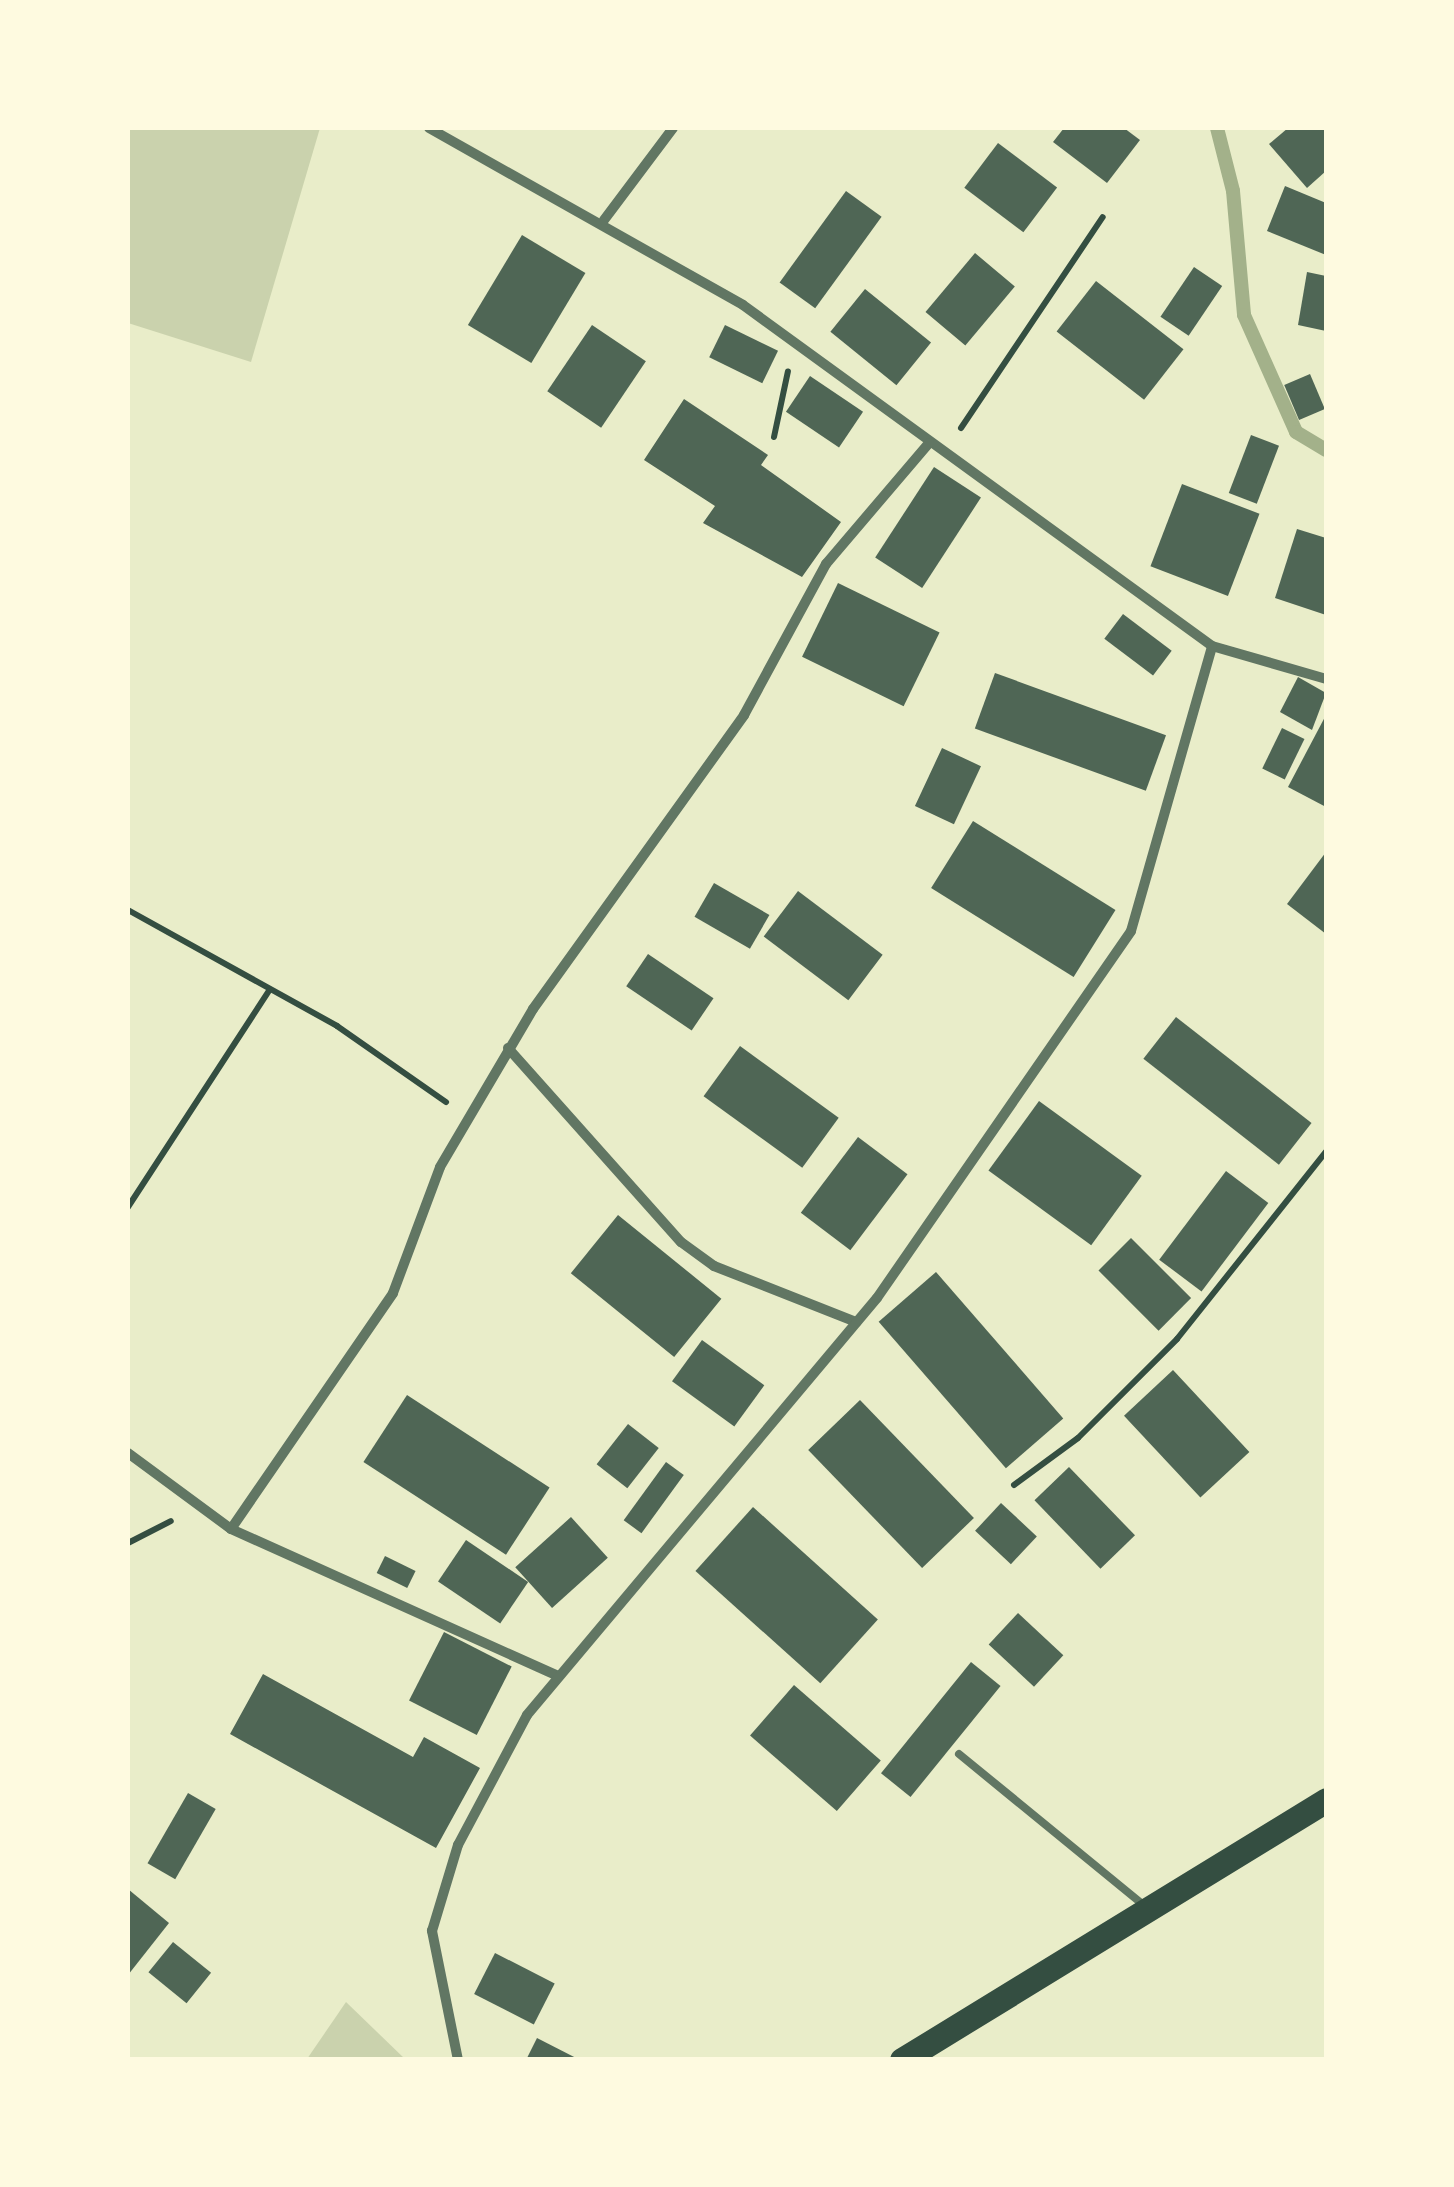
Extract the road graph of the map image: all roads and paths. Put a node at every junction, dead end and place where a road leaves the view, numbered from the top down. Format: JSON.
{"nodes":[{"id":1,"x":429,"y":128,"type":"edge"},
{"id":2,"x":673,"y":128,"type":"edge"},
{"id":3,"x":1103,"y":216,"type":"dead end"},
{"id":4,"x":604,"y":220,"type":"junction"},
{"id":5,"x":801,"y":348,"type":"junction"},
{"id":6,"x":774,"y":437,"type":"dead end"},
{"id":7,"x":929,"y":443,"type":"junction"},
{"id":8,"x":944,"y":454,"type":"junction"},
{"id":9,"x":1212,"y":646,"type":"junction"},
{"id":10,"x":1326,"y":679,"type":"edge"},
{"id":11,"x":128,"y":910,"type":"edge"},
{"id":12,"x":269,"y":991,"type":"junction"},
{"id":13,"x":508,"y":1048,"type":"junction"},
{"id":14,"x":466,"y":1119,"type":"junction"},
{"id":15,"x":1326,"y":1152,"type":"edge"},
{"id":16,"x":128,"y":1207,"type":"edge"},
{"id":17,"x":856,"y":1322,"type":"junction"},
{"id":18,"x":128,"y":1453,"type":"edge"},
{"id":19,"x":1014,"y":1485,"type":"dead end"},
{"id":20,"x":196,"y":1509,"type":"junction"},
{"id":21,"x":231,"y":1529,"type":"junction"},
{"id":22,"x":128,"y":1543,"type":"edge"},
{"id":23,"x":558,"y":1676,"type":"junction"},
{"id":24,"x":960,"y":1754,"type":"dead end"},
{"id":25,"x":1326,"y":1800,"type":"edge"},
{"id":26,"x":1148,"y":1909,"type":"junction"},
{"id":27,"x":458,"y":2060,"type":"edge"},
{"id":28,"x":902,"y":2060,"type":"edge"}],
"edges":[{"from":1,"to":4,"type":"street"},
{"from":2,"to":4,"type":"street"},
{"from":3,"to":8,"type":"path"},
{"from":4,"to":5,"type":"street"},
{"from":5,"to":6,"type":"path"},
{"from":5,"to":7,"type":"street"},
{"from":7,"to":8,"type":"street"},
{"from":7,"to":13,"type":"street"},
{"from":8,"to":9,"type":"street"},
{"from":9,"to":10,"type":"street"},
{"from":9,"to":17,"type":"street"},
{"from":11,"to":12,"type":"path"},
{"from":12,"to":14,"type":"path"},
{"from":12,"to":16,"type":"path"},
{"from":13,"to":14,"type":"street"},
{"from":13,"to":17,"type":"street"},
{"from":14,"to":21,"type":"street"},
{"from":15,"to":19,"type":"path"},
{"from":17,"to":23,"type":"street"},
{"from":18,"to":20,"type":"street"},
{"from":20,"to":21,"type":"street"},
{"from":20,"to":22,"type":"path"},
{"from":21,"to":23,"type":"street"},
{"from":23,"to":27,"type":"street"},
{"from":24,"to":26,"type":"lane"},
{"from":25,"to":26,"type":"main road"},
{"from":26,"to":28,"type":"main road"}]}
